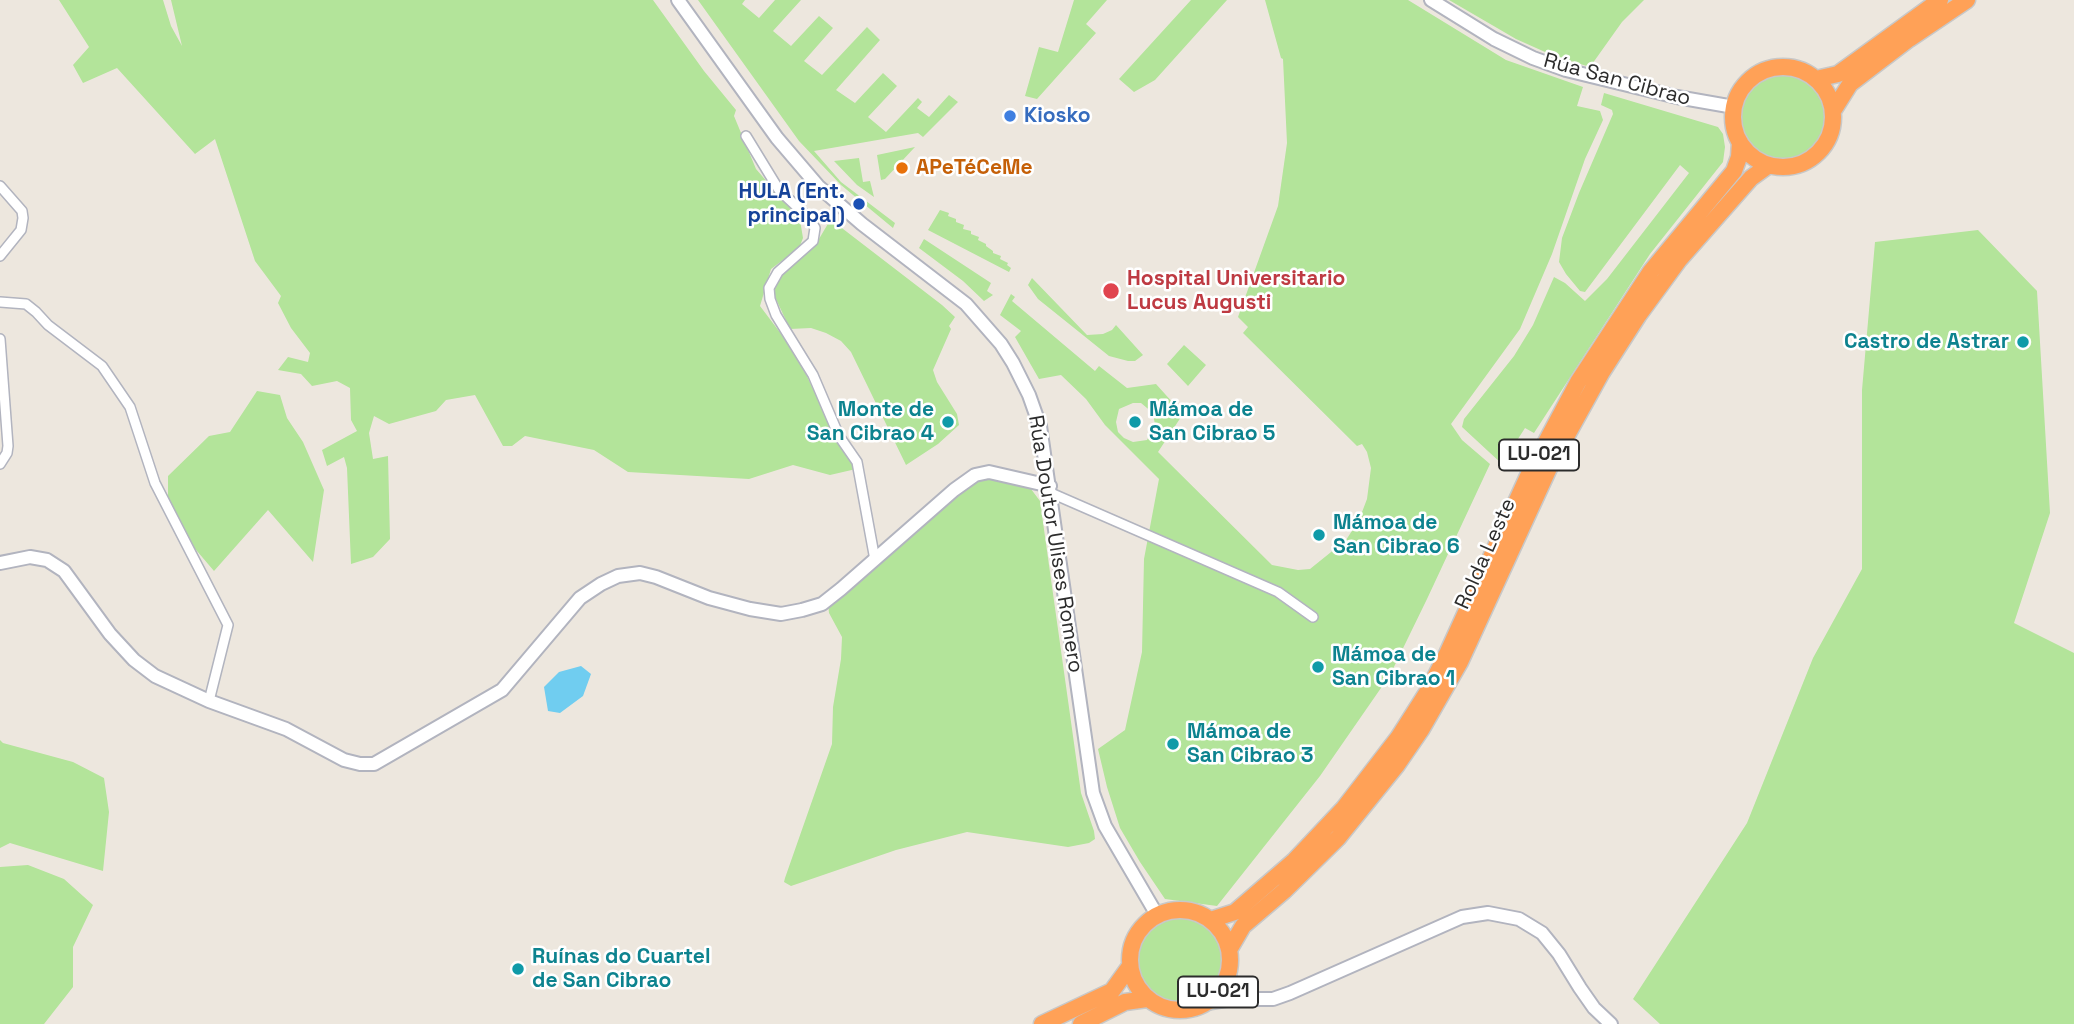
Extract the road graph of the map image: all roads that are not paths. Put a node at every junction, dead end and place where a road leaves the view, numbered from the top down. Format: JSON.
{"nodes":[{"id":1,"x":678,"y":0,"type":"edge"},
{"id":2,"x":1431,"y":0,"type":"edge"},
{"id":3,"x":1940,"y":0,"type":"edge"},
{"id":4,"x":1967,"y":0,"type":"edge"},
{"id":5,"x":1816,"y":79,"type":"junction"},
{"id":6,"x":1734,"y":107,"type":"junction"},
{"id":7,"x":1833,"y":110,"type":"junction"},
{"id":8,"x":746,"y":136,"type":"dead end"},
{"id":9,"x":1740,"y":142,"type":"junction"},
{"id":10,"x":1769,"y":165,"type":"junction"},
{"id":11,"x":0,"y":186,"type":"edge"},
{"id":12,"x":0,"y":256,"type":"edge"},
{"id":13,"x":0,"y":302,"type":"edge"},
{"id":14,"x":0,"y":339,"type":"edge"},
{"id":15,"x":0,"y":464,"type":"edge"},
{"id":16,"x":1051,"y":489,"type":"junction"},
{"id":17,"x":875,"y":560,"type":"junction"},
{"id":18,"x":0,"y":563,"type":"edge"},
{"id":19,"x":1313,"y":617,"type":"dead end"},
{"id":20,"x":209,"y":701,"type":"junction"},
{"id":21,"x":1157,"y":915,"type":"junction"},
{"id":22,"x":1210,"y":920,"type":"junction"},
{"id":23,"x":1229,"y":950,"type":"junction"},
{"id":24,"x":1130,"y":966,"type":"junction"},
{"id":25,"x":1228,"y":975,"type":"junction"},
{"id":26,"x":1147,"y":999,"type":"junction"},
{"id":27,"x":1251,"y":999,"type":"junction"},
{"id":28,"x":1208,"y":1002,"type":"junction"},
{"id":29,"x":1042,"y":1024,"type":"edge"},
{"id":30,"x":1081,"y":1024,"type":"edge"},
{"id":31,"x":1611,"y":1024,"type":"edge"}],
"edges":[{"from":1,"to":16,"type":"street","name":"Rúa Doutor Ulises Romero"},
{"from":2,"to":6,"type":"street","name":"Rúa San Cibrao"},
{"from":3,"to":5,"type":"highway"},
{"from":4,"to":7,"type":"highway"},
{"from":5,"to":6,"type":"highway"},
{"from":5,"to":7,"type":"highway"},
{"from":6,"to":9,"type":"highway","name":"Rolda Leste","number":"LU-021"},
{"from":7,"to":10,"type":"highway"},
{"from":8,"to":17,"type":"street"},
{"from":9,"to":10,"type":"highway"},
{"from":9,"to":22,"type":"highway","name":"Rolda Leste","number":"LU-021"},
{"from":10,"to":23,"type":"highway","name":"Rolda Leste","number":"LU-021"},
{"from":11,"to":12,"type":"street"},
{"from":13,"to":20,"type":"street"},
{"from":14,"to":15,"type":"street"},
{"from":16,"to":17,"type":"street"},
{"from":16,"to":19,"type":"street"},
{"from":16,"to":21,"type":"street","name":"Rúa Doutor Ulises Romero"},
{"from":17,"to":20,"type":"street"},
{"from":18,"to":20,"type":"street"},
{"from":21,"to":22,"type":"highway"},
{"from":21,"to":24,"type":"highway"},
{"from":22,"to":23,"type":"highway","number":"LU-021"},
{"from":23,"to":25,"type":"highway","number":"LU-021"},
{"from":24,"to":26,"type":"highway","number":"LU-021"},
{"from":24,"to":29,"type":"highway"},
{"from":25,"to":27,"type":"main road"},
{"from":25,"to":28,"type":"highway","number":"LU-021"},
{"from":26,"to":28,"type":"highway","number":"LU-021"},
{"from":26,"to":30,"type":"highway","number":"LU-021"},
{"from":27,"to":28,"type":"main road"},
{"from":27,"to":31,"type":"street"}]}
